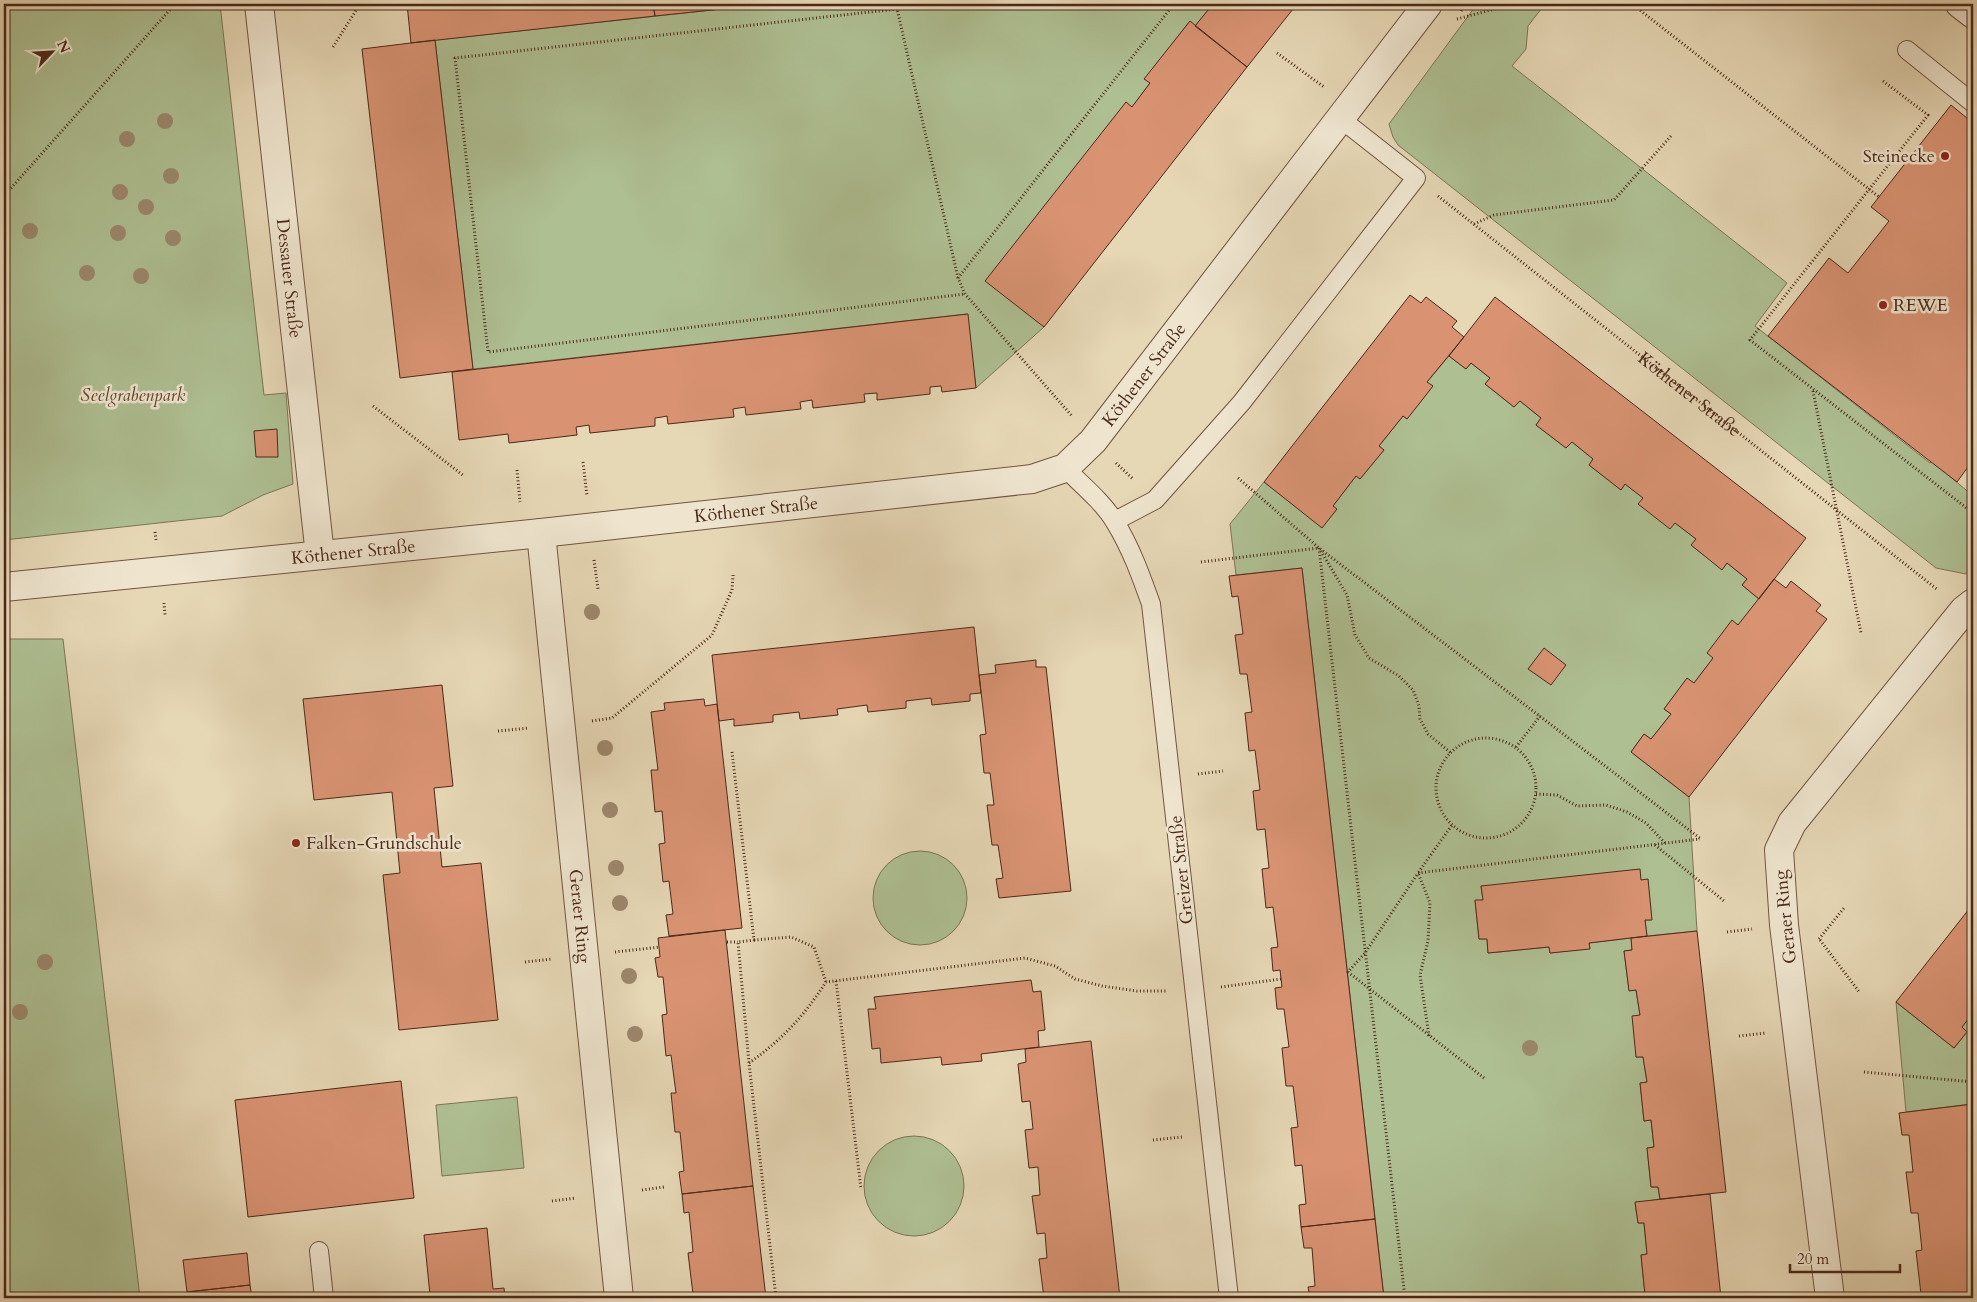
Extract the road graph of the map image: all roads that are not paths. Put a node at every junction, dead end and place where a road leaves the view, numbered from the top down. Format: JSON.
{"nodes":[{"id":1,"x":259,"y":4,"type":"edge"},
{"id":2,"x":1428,"y":4,"type":"edge"},
{"id":3,"x":1960,"y":4,"type":"edge"},
{"id":4,"x":1973,"y":14,"type":"edge"},
{"id":5,"x":1907,"y":50,"type":"dead end"},
{"id":6,"x":1973,"y":103,"type":"edge"},
{"id":7,"x":1346,"y":113,"type":"junction"},
{"id":8,"x":1065,"y":468,"type":"junction"},
{"id":9,"x":1115,"y":521,"type":"junction"},
{"id":10,"x":541,"y":533,"type":"junction"},
{"id":11,"x":320,"y":555,"type":"junction"},
{"id":12,"x":4,"y":587,"type":"edge"},
{"id":13,"x":1968,"y":606,"type":"edge"},
{"id":14,"x":319,"y":1251,"type":"dead end"},
{"id":15,"x":324,"y":1298,"type":"edge"},
{"id":16,"x":619,"y":1298,"type":"edge"},
{"id":17,"x":1229,"y":1298,"type":"edge"},
{"id":18,"x":1830,"y":1298,"type":"edge"}],
"edges":[{"from":1,"to":11,"type":"street","name":"Dessauer Straße"},
{"from":2,"to":7,"type":"street","name":"Köthener Straße"},
{"from":3,"to":4,"type":"street"},
{"from":5,"to":6,"type":"lane"},
{"from":7,"to":8,"type":"street","name":"Köthener Straße"},
{"from":7,"to":9,"type":"lane"},
{"from":8,"to":9,"type":"lane","name":"Greizer Straße"},
{"from":8,"to":10,"type":"street","name":"Köthener Straße"},
{"from":9,"to":17,"type":"lane","name":"Greizer Straße"},
{"from":10,"to":11,"type":"street","name":"Köthener Straße"},
{"from":10,"to":16,"type":"street","name":"Geraer Ring"},
{"from":11,"to":12,"type":"street","name":"Köthener Straße"},
{"from":13,"to":18,"type":"street","name":"Geraer Ring"},
{"from":14,"to":15,"type":"lane"}]}
